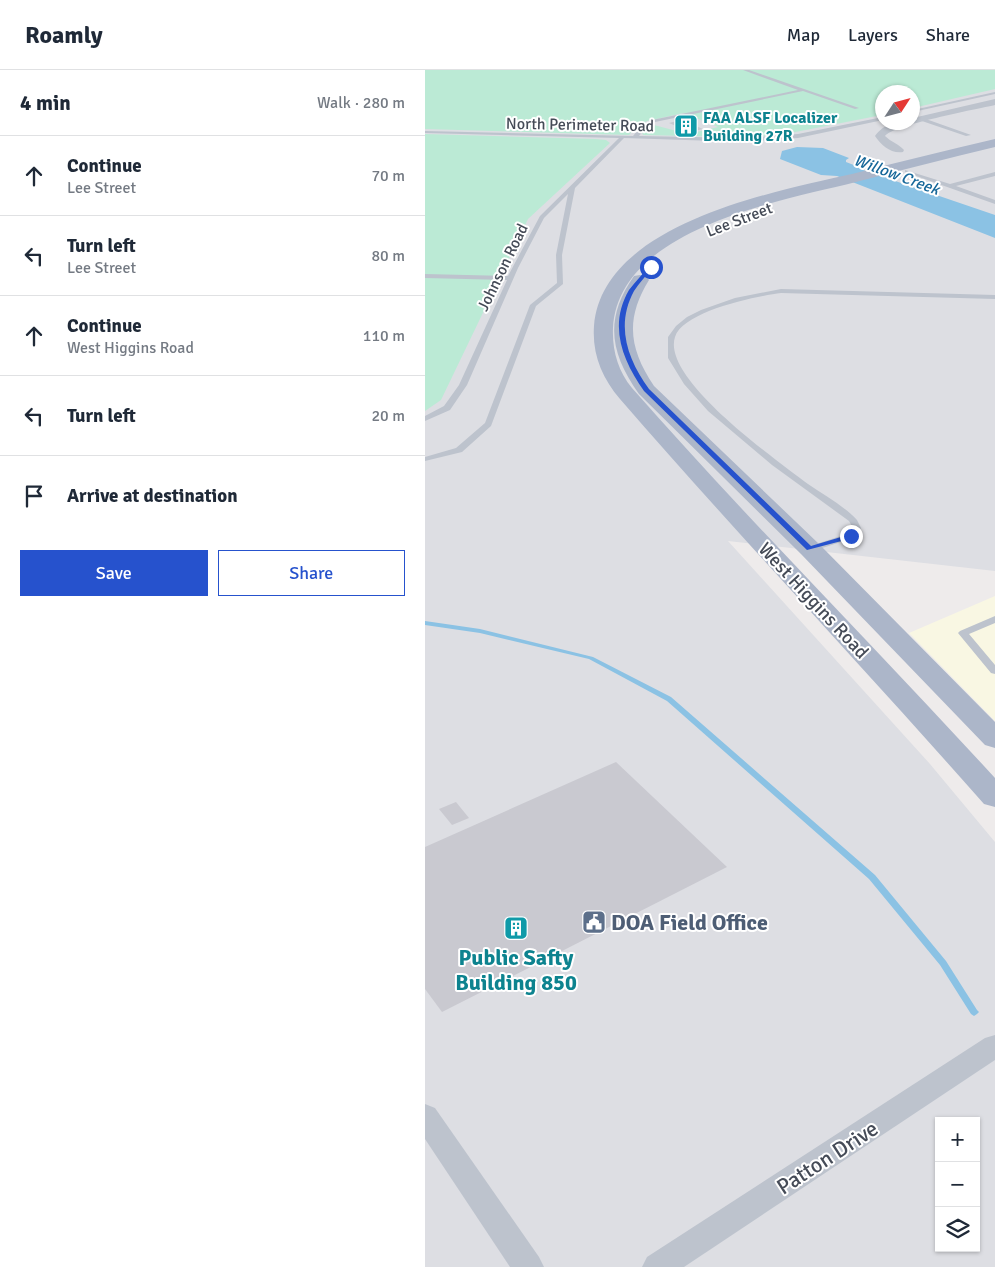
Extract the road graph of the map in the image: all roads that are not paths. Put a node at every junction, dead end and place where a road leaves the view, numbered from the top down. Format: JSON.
{"nodes":[{"id":1,"x":745,"y":70,"type":"edge"},
{"id":2,"x":803,"y":90,"type":"junction"},
{"id":3,"x":995,"y":93,"type":"edge"},
{"id":4,"x":995,"y":102,"type":"edge"},
{"id":5,"x":857,"y":108,"type":"dead end"},
{"id":6,"x":920,"y":109,"type":"edge"},
{"id":7,"x":920,"y":119,"type":"edge"},
{"id":8,"x":875,"y":120,"type":"edge"},
{"id":9,"x":920,"y":121,"type":"edge"},
{"id":10,"x":884,"y":130,"type":"edge"},
{"id":11,"x":425,"y":132,"type":"edge"},
{"id":12,"x":968,"y":135,"type":"dead end"},
{"id":13,"x":623,"y":137,"type":"junction"},
{"id":14,"x":634,"y":138,"type":"junction"},
{"id":15,"x":992,"y":146,"type":"edge"},
{"id":16,"x":899,"y":150,"type":"junction"},
{"id":17,"x":907,"y":171,"type":"junction"},
{"id":18,"x":880,"y":173,"type":"junction"},
{"id":19,"x":995,"y":174,"type":"edge"},
{"id":20,"x":850,"y":182,"type":"junction"},
{"id":21,"x":951,"y":186,"type":"junction"},
{"id":22,"x":572,"y":188,"type":"junction"},
{"id":23,"x":995,"y":202,"type":"edge"},
{"id":24,"x":425,"y":276,"type":"edge"},
{"id":25,"x":511,"y":278,"type":"junction"},
{"id":26,"x":995,"y":297,"type":"edge"},
{"id":27,"x":633,"y":402,"type":"joint"},
{"id":28,"x":665,"y":410,"type":"joint"},
{"id":29,"x":425,"y":419,"type":"edge"},
{"id":30,"x":425,"y":459,"type":"edge"},
{"id":31,"x":810,"y":549,"type":"junction"},
{"id":32,"x":995,"y":619,"type":"edge"},
{"id":33,"x":995,"y":671,"type":"edge"},
{"id":34,"x":995,"y":739,"type":"edge"},
{"id":35,"x":995,"y":797,"type":"edge"},
{"id":36,"x":995,"y":1046,"type":"edge"},
{"id":37,"x":425,"y":1116,"type":"edge"},
{"id":38,"x":528,"y":1267,"type":"edge"},
{"id":39,"x":658,"y":1267,"type":"edge"}],
"edges":[{"from":1,"to":2,"type":"lane"},
{"from":2,"to":5,"type":"lane"},
{"from":2,"to":14,"type":"lane"},
{"from":3,"to":6,"type":"lane"},
{"from":4,"to":7,"type":"street"},
{"from":8,"to":14,"type":"lane","name":"North Perimeter Road"},
{"from":9,"to":12,"type":"lane"},
{"from":10,"to":16,"type":"street"},
{"from":11,"to":13,"type":"lane","name":"North Perimeter Road"},
{"from":13,"to":14,"type":"lane","name":"North Perimeter Road"},
{"from":13,"to":22,"type":"lane","name":"Johnson Road"},
{"from":15,"to":16,"type":"main road"},
{"from":15,"to":17,"type":"main road","name":"Lee Street"},
{"from":15,"to":18,"type":"main road","name":"Lee Street"},
{"from":16,"to":18,"type":"main road"},
{"from":17,"to":18,"type":"main road","name":"Lee Street"},
{"from":17,"to":21,"type":"lane"},
{"from":18,"to":20,"type":"main road","name":"Lee Street"},
{"from":19,"to":21,"type":"lane"},
{"from":20,"to":27,"type":"main road","name":"Lee Street"},
{"from":20,"to":28,"type":"main road","name":"Lee Street"},
{"from":21,"to":23,"type":"lane"},
{"from":22,"to":25,"type":"lane","name":"Johnson Road"},
{"from":22,"to":30,"type":"lane"},
{"from":24,"to":25,"type":"lane"},
{"from":25,"to":29,"type":"lane","name":"Johnson Road"},
{"from":26,"to":31,"type":"lane"},
{"from":27,"to":35,"type":"main road","name":"West Higgins Road"},
{"from":28,"to":31,"type":"main road","name":"West Higgins Road"},
{"from":31,"to":34,"type":"main road","name":"West Higgins Road"},
{"from":32,"to":33,"type":"lane"},
{"from":36,"to":39,"type":"street","name":"Patton Drive"},
{"from":37,"to":38,"type":"street"}]}
